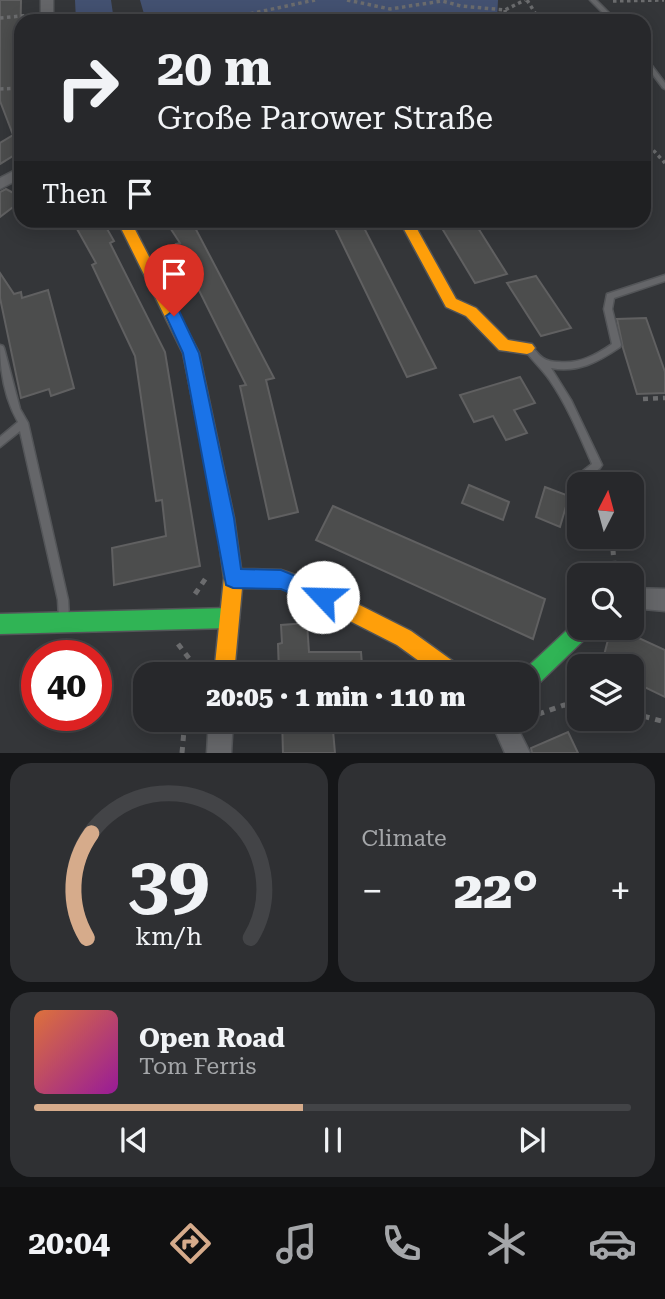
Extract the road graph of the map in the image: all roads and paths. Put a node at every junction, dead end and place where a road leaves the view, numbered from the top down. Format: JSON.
{"nodes":[{"id":1,"x":315,"y":0,"type":"edge"},
{"id":2,"x":347,"y":0,"type":"edge"},
{"id":3,"x":526,"y":0,"type":"edge"},
{"id":4,"x":593,"y":0,"type":"edge"},
{"id":5,"x":612,"y":0,"type":"edge"},
{"id":6,"x":664,"y":0,"type":"edge"},
{"id":7,"x":442,"y":1,"type":"edge"},
{"id":8,"x":505,"y":10,"type":"junction"},
{"id":9,"x":249,"y":14,"type":"edge"},
{"id":10,"x":505,"y":14,"type":"edge"},
{"id":11,"x":607,"y":14,"type":"edge"},
{"id":12,"x":651,"y":68,"type":"edge"},
{"id":13,"x":665,"y":87,"type":"edge"},
{"id":14,"x":651,"y":148,"type":"edge"},
{"id":15,"x":665,"y":163,"type":"edge"},
{"id":16,"x":127,"y":228,"type":"edge"},
{"id":17,"x":409,"y":228,"type":"edge"},
{"id":18,"x":665,"y":278,"type":"edge"},
{"id":19,"x":0,"y":348,"type":"edge"},
{"id":20,"x":527,"y":348,"type":"joint"},
{"id":21,"x":543,"y":363,"type":"junction"},
{"id":22,"x":665,"y":398,"type":"edge"},
{"id":23,"x":643,"y":399,"type":"dead end"},
{"id":24,"x":23,"y":423,"type":"junction"},
{"id":25,"x":0,"y":443,"type":"edge"},
{"id":26,"x":588,"y":472,"type":"edge"},
{"id":27,"x":210,"y":572,"type":"dead end"},
{"id":28,"x":233,"y":579,"type":"junction"},
{"id":29,"x":644,"y":598,"type":"edge"},
{"id":30,"x":185,"y":599,"type":"dead end"},
{"id":31,"x":665,"y":600,"type":"edge"},
{"id":32,"x":229,"y":618,"type":"junction"},
{"id":33,"x":65,"y":621,"type":"junction"},
{"id":34,"x":0,"y":624,"type":"edge"},
{"id":35,"x":175,"y":639,"type":"dead end"},
{"id":36,"x":570,"y":640,"type":"edge"},
{"id":37,"x":191,"y":662,"type":"edge"},
{"id":38,"x":226,"y":662,"type":"edge"},
{"id":39,"x":437,"y":662,"type":"edge"},
{"id":40,"x":539,"y":669,"type":"edge"},
{"id":41,"x":567,"y":705,"type":"edge"},
{"id":42,"x":539,"y":714,"type":"edge"},
{"id":43,"x":644,"y":716,"type":"edge"},
{"id":44,"x":665,"y":722,"type":"edge"},
{"id":45,"x":184,"y":732,"type":"edge"},
{"id":46,"x":220,"y":732,"type":"edge"},
{"id":47,"x":508,"y":732,"type":"edge"},
{"id":48,"x":182,"y":753,"type":"edge"},
{"id":49,"x":219,"y":753,"type":"edge"},
{"id":50,"x":518,"y":753,"type":"edge"}],
"edges":[{"from":1,"to":9,"type":"path"},
{"from":2,"to":7,"type":"path"},
{"from":3,"to":8,"type":"path"},
{"from":4,"to":11,"type":"lane"},
{"from":5,"to":6,"type":"path"},
{"from":7,"to":8,"type":"path"},
{"from":8,"to":10,"type":"path"},
{"from":12,"to":13,"type":"lane"},
{"from":14,"to":15,"type":"path"},
{"from":16,"to":28,"type":"street"},
{"from":17,"to":20,"type":"street"},
{"from":18,"to":21,"type":"lane"},
{"from":19,"to":24,"type":"lane"},
{"from":20,"to":21,"type":"lane"},
{"from":21,"to":26,"type":"lane"},
{"from":22,"to":23,"type":"path"},
{"from":24,"to":25,"type":"lane"},
{"from":24,"to":33,"type":"lane"},
{"from":27,"to":30,"type":"path"},
{"from":28,"to":32,"type":"street"},
{"from":28,"to":39,"type":"street"},
{"from":29,"to":31,"type":"street"},
{"from":32,"to":33,"type":"street"},
{"from":32,"to":38,"type":"street"},
{"from":33,"to":34,"type":"street"},
{"from":35,"to":37,"type":"path"},
{"from":36,"to":40,"type":"street"},
{"from":41,"to":42,"type":"path"},
{"from":43,"to":44,"type":"path"},
{"from":45,"to":48,"type":"path"},
{"from":46,"to":49,"type":"street"},
{"from":47,"to":50,"type":"street"}]}
